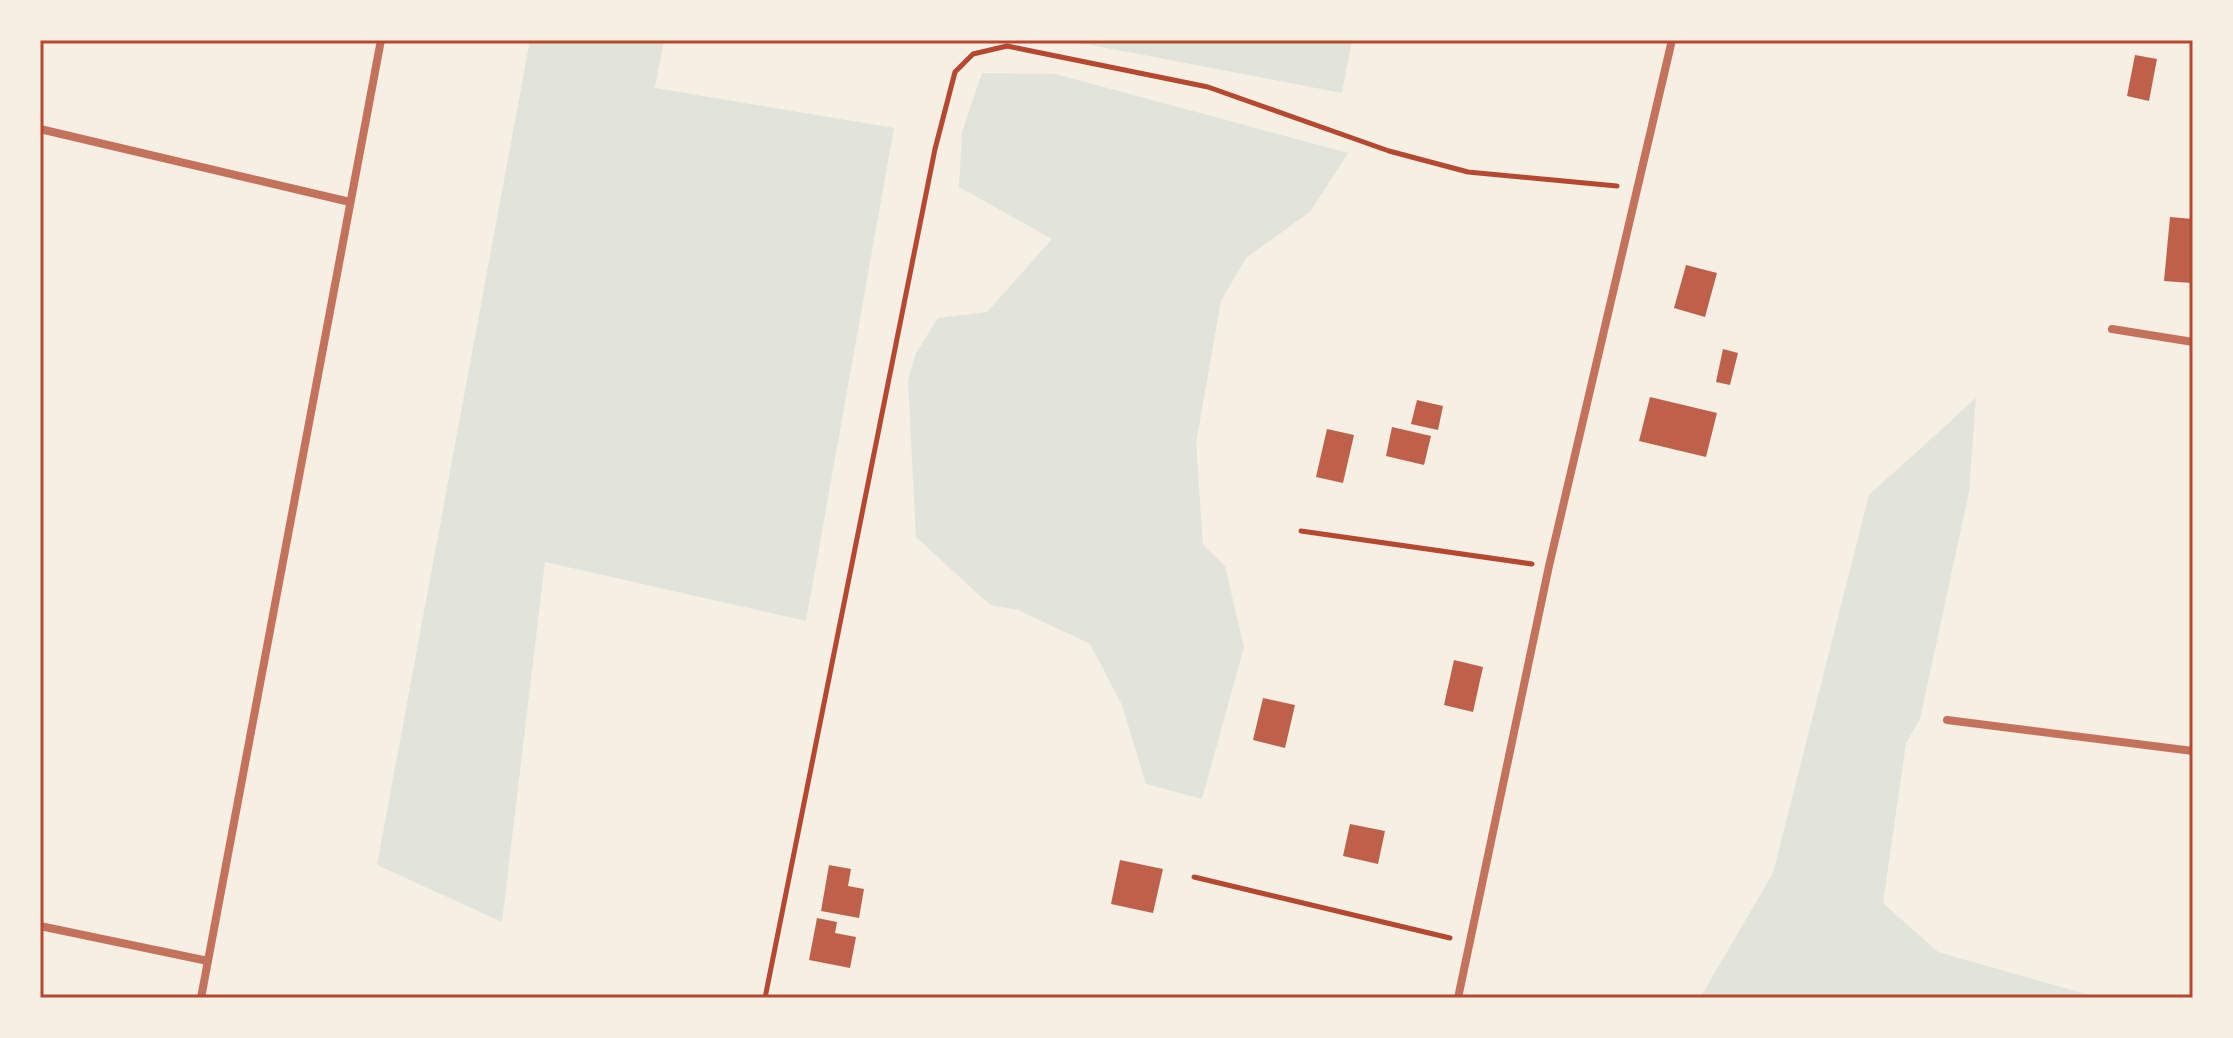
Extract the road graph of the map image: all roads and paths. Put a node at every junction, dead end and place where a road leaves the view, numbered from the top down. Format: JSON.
{"nodes":[{"id":1,"x":381,"y":40,"type":"edge"},
{"id":2,"x":1672,"y":40,"type":"edge"},
{"id":3,"x":40,"y":129,"type":"edge"},
{"id":4,"x":1638,"y":188,"type":"junction"},
{"id":5,"x":350,"y":202,"type":"junction"},
{"id":6,"x":2112,"y":329,"type":"dead end"},
{"id":7,"x":2193,"y":342,"type":"edge"},
{"id":8,"x":1301,"y":531,"type":"dead end"},
{"id":9,"x":1549,"y":566,"type":"junction"},
{"id":10,"x":1947,"y":720,"type":"dead end"},
{"id":11,"x":2193,"y":751,"type":"edge"},
{"id":12,"x":1194,"y":877,"type":"dead end"},
{"id":13,"x":40,"y":926,"type":"edge"},
{"id":14,"x":1470,"y":943,"type":"junction"},
{"id":15,"x":208,"y":961,"type":"junction"},
{"id":16,"x":201,"y":998,"type":"edge"},
{"id":17,"x":765,"y":998,"type":"edge"},
{"id":18,"x":1458,"y":998,"type":"edge"}],
"edges":[{"from":1,"to":5,"type":"street"},
{"from":2,"to":4,"type":"street"},
{"from":3,"to":5,"type":"street"},
{"from":4,"to":9,"type":"street"},
{"from":4,"to":17,"type":"path"},
{"from":5,"to":15,"type":"street"},
{"from":6,"to":7,"type":"street"},
{"from":8,"to":9,"type":"path"},
{"from":9,"to":14,"type":"street"},
{"from":10,"to":11,"type":"street"},
{"from":12,"to":14,"type":"path"},
{"from":13,"to":15,"type":"street"},
{"from":14,"to":18,"type":"street"},
{"from":15,"to":16,"type":"street"}]}
